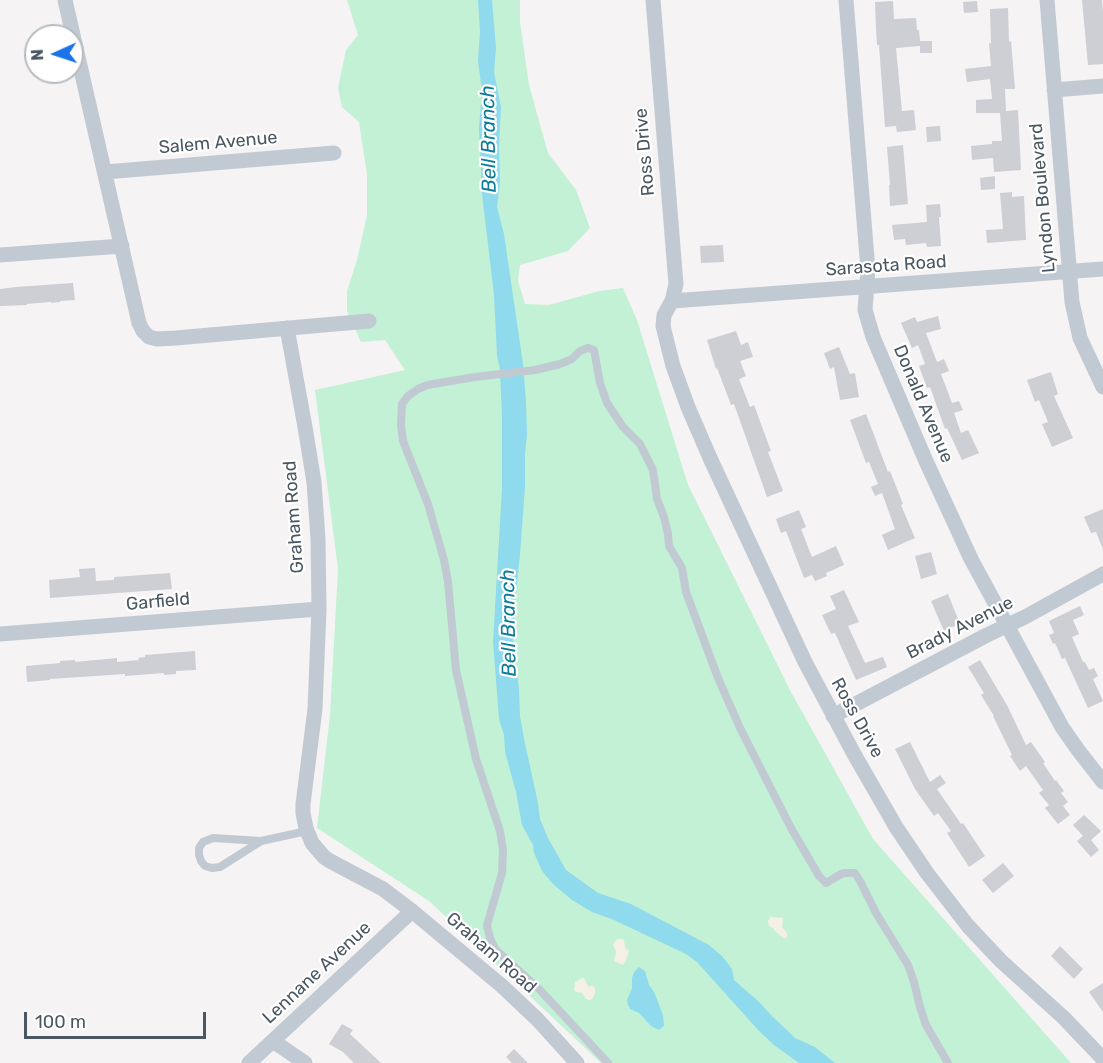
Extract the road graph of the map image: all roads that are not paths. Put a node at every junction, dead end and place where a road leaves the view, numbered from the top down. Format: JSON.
{"nodes":[{"id":1,"x":65,"y":0,"type":"edge"},
{"id":2,"x":653,"y":0,"type":"edge"},
{"id":3,"x":846,"y":0,"type":"edge"},
{"id":4,"x":1047,"y":0,"type":"edge"},
{"id":5,"x":1103,"y":86,"type":"edge"},
{"id":6,"x":1054,"y":90,"type":"junction"},
{"id":7,"x":334,"y":153,"type":"dead end"},
{"id":8,"x":105,"y":171,"type":"junction"},
{"id":9,"x":122,"y":246,"type":"junction"},
{"id":10,"x":0,"y":255,"type":"edge"},
{"id":11,"x":1103,"y":269,"type":"edge"},
{"id":12,"x":1069,"y":271,"type":"junction"},
{"id":13,"x":866,"y":287,"type":"junction"},
{"id":14,"x":672,"y":301,"type":"junction"},
{"id":15,"x":369,"y":321,"type":"dead end"},
{"id":16,"x":287,"y":328,"type":"junction"},
{"id":17,"x":1103,"y":387,"type":"edge"},
{"id":18,"x":1103,"y":574,"type":"edge"},
{"id":19,"x":319,"y":609,"type":"junction"},
{"id":20,"x":1007,"y":626,"type":"junction"},
{"id":21,"x":0,"y":634,"type":"edge"},
{"id":22,"x":833,"y":716,"type":"junction"},
{"id":23,"x":1103,"y":782,"type":"edge"},
{"id":24,"x":307,"y":831,"type":"junction"},
{"id":25,"x":261,"y":842,"type":"junction"},
{"id":26,"x":412,"y":911,"type":"junction"},
{"id":27,"x":273,"y":1041,"type":"junction"},
{"id":28,"x":1103,"y":1059,"type":"edge"},
{"id":29,"x":249,"y":1063,"type":"edge"},
{"id":30,"x":305,"y":1063,"type":"edge"},
{"id":31,"x":577,"y":1063,"type":"edge"},
{"id":32,"x":608,"y":1063,"type":"edge"},
{"id":33,"x":948,"y":1063,"type":"edge"}],
"edges":[{"from":1,"to":8,"type":"street"},
{"from":2,"to":14,"type":"street","name":"Ross Drive"},
{"from":3,"to":13,"type":"street","name":"Donald Avenue"},
{"from":4,"to":6,"type":"street","name":"Lyndon Boulevard"},
{"from":5,"to":6,"type":"street"},
{"from":6,"to":12,"type":"street","name":"Lyndon Boulevard"},
{"from":7,"to":8,"type":"street","name":"Salem Avenue"},
{"from":8,"to":9,"type":"street"},
{"from":9,"to":10,"type":"street"},
{"from":9,"to":16,"type":"street"},
{"from":11,"to":12,"type":"street","name":"Sarasota Road"},
{"from":12,"to":13,"type":"street","name":"Sarasota Road"},
{"from":12,"to":17,"type":"street","name":"Lyndon Boulevard"},
{"from":13,"to":14,"type":"street","name":"Sarasota Road"},
{"from":13,"to":20,"type":"street","name":"Donald Avenue"},
{"from":14,"to":22,"type":"street","name":"Ross Drive"},
{"from":15,"to":16,"type":"street"},
{"from":16,"to":19,"type":"street","name":"Graham Road"},
{"from":18,"to":20,"type":"street","name":"Brady Avenue"},
{"from":19,"to":21,"type":"street","name":"Garfield"},
{"from":19,"to":24,"type":"street","name":"Graham Road"},
{"from":20,"to":22,"type":"street","name":"Brady Avenue"},
{"from":20,"to":23,"type":"street","name":"Donald Avenue"},
{"from":22,"to":28,"type":"street","name":"Ross Drive"},
{"from":24,"to":25,"type":"lane"},
{"from":24,"to":26,"type":"street","name":"Graham Road"},
{"from":25,"to":25,"type":"lane"},
{"from":26,"to":27,"type":"street","name":"Lennane Avenue"},
{"from":26,"to":31,"type":"street","name":"Graham Road"},
{"from":27,"to":29,"type":"street","name":"Lennane Avenue"},
{"from":27,"to":30,"type":"street"},
{"from":32,"to":33,"type":"lane"}]}
